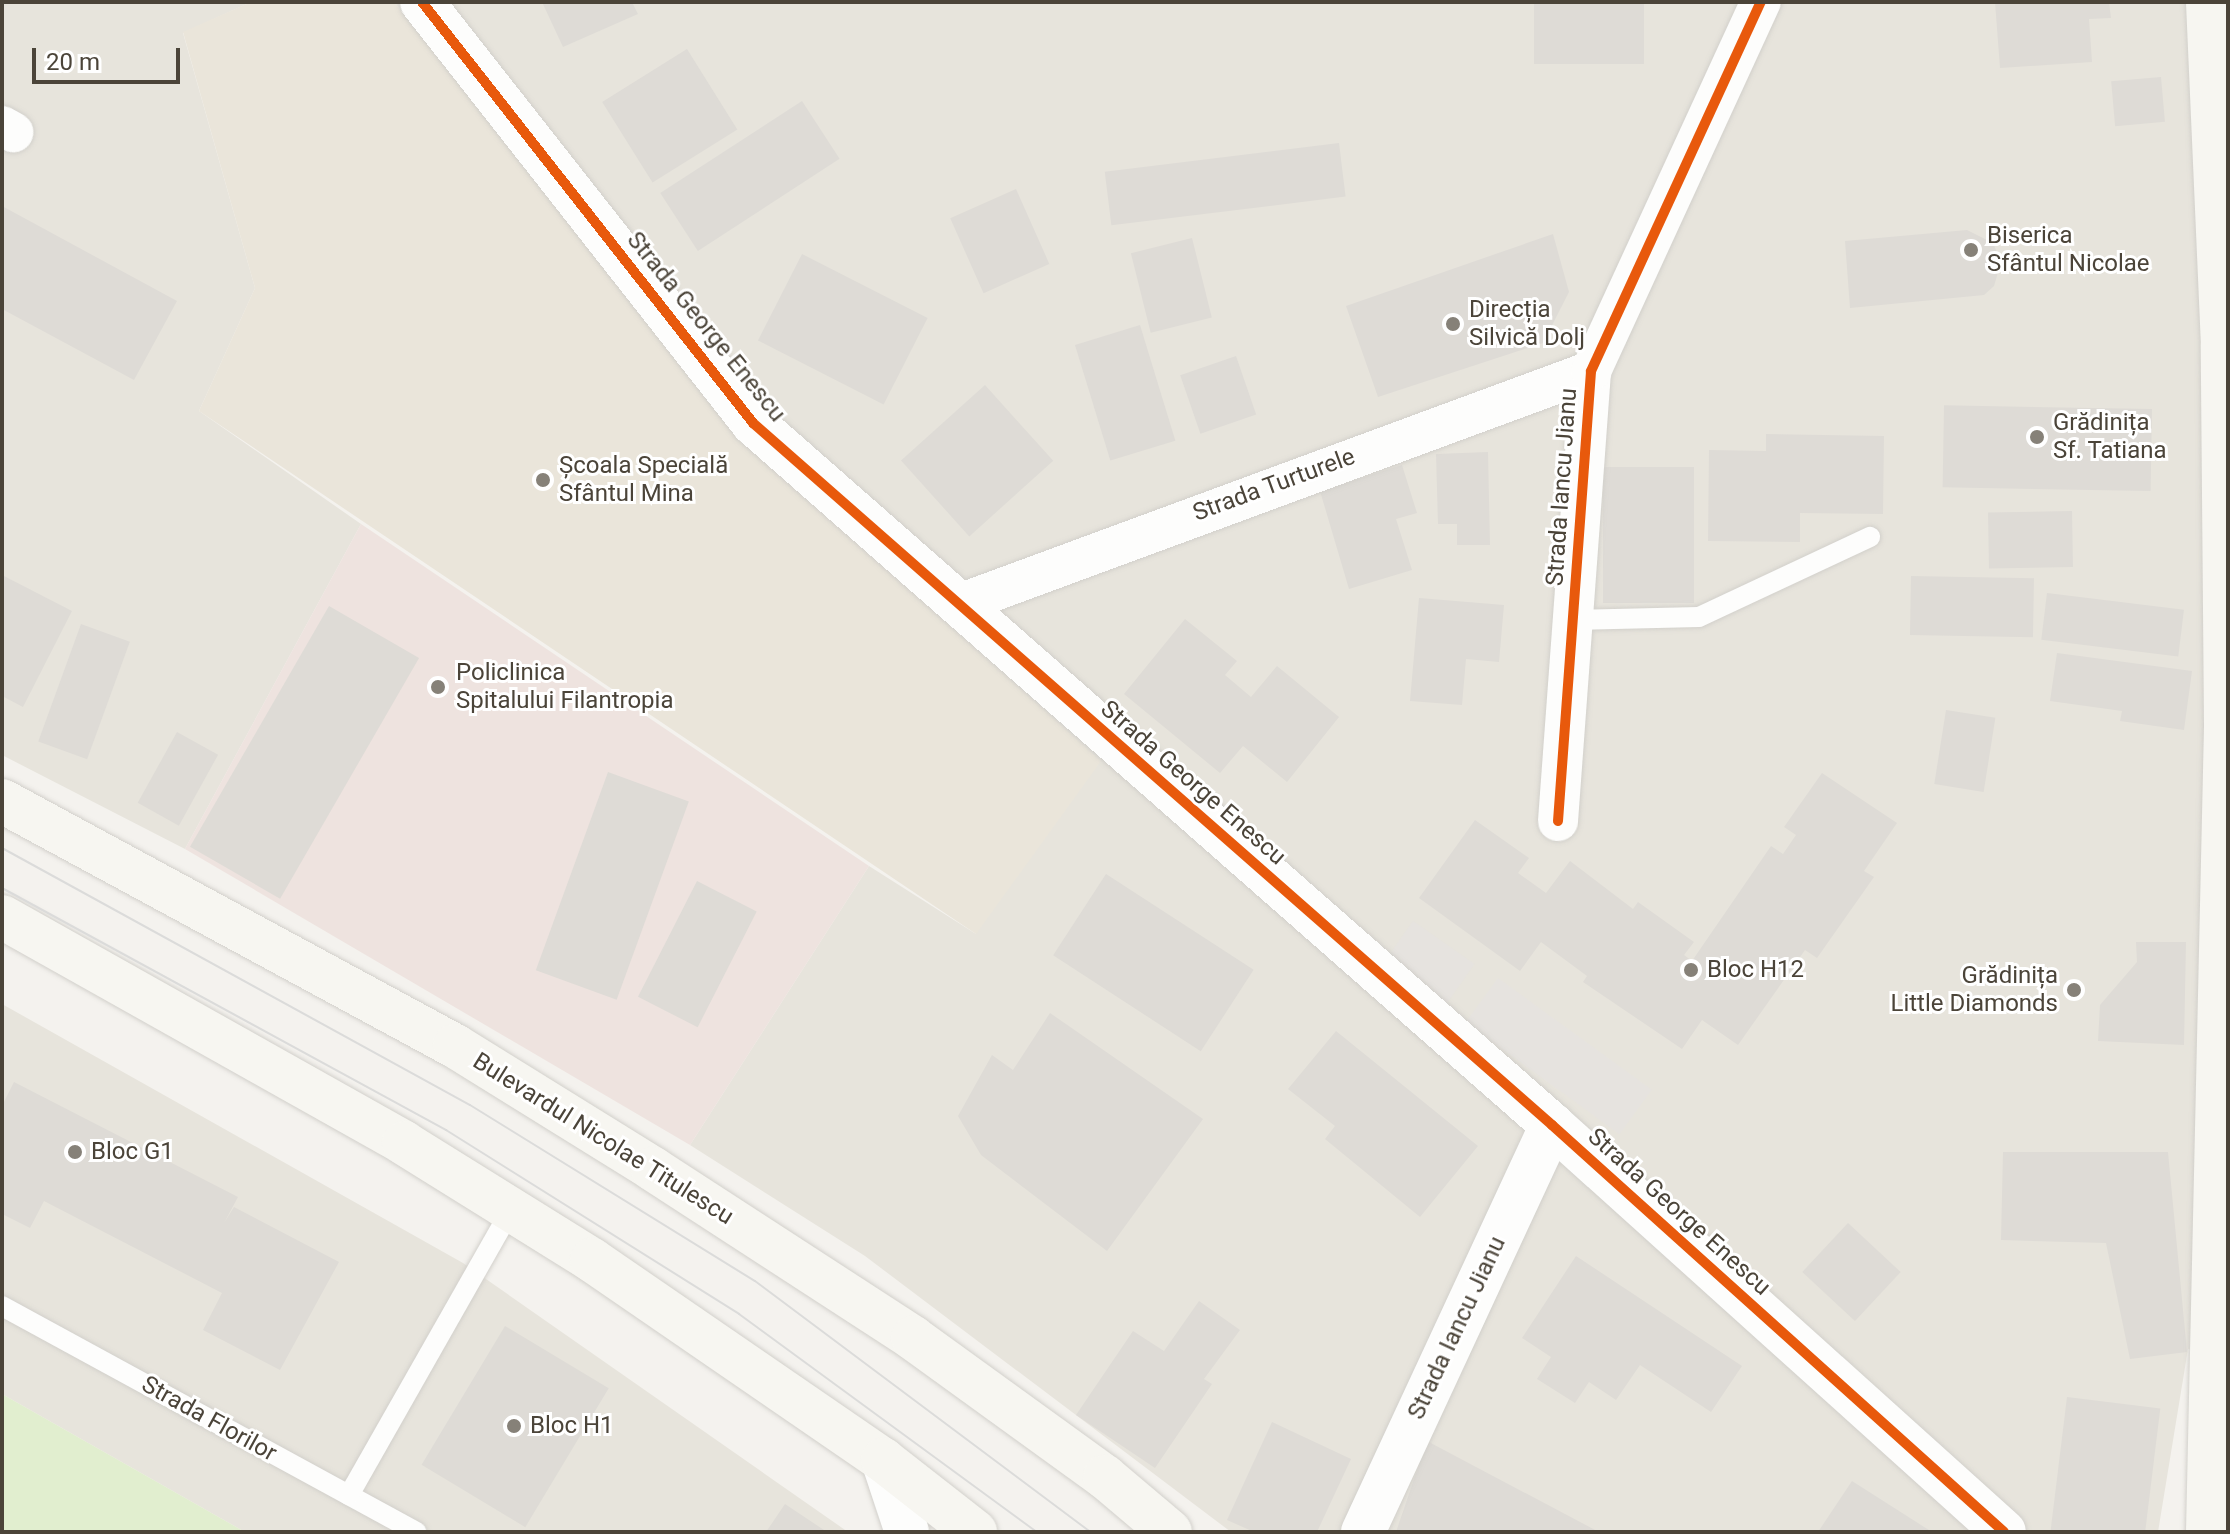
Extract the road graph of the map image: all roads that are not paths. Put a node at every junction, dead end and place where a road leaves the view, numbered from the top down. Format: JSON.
{"nodes":[{"id":1,"x":422,"y":2,"type":"edge"},
{"id":2,"x":1761,"y":2,"type":"edge"},
{"id":3,"x":2208,"y":2,"type":"edge"},
{"id":4,"x":2222,"y":184,"type":"edge"},
{"id":5,"x":1591,"y":371,"type":"junction"},
{"id":6,"x":1870,"y":537,"type":"dead end"},
{"id":7,"x":959,"y":604,"type":"junction"},
{"id":8,"x":1572,"y":620,"type":"junction"},
{"id":9,"x":2,"y":801,"type":"edge"},
{"id":10,"x":1558,"y":821,"type":"dead end"},
{"id":11,"x":2,"y":917,"type":"edge"},
{"id":12,"x":1552,"y":1125,"type":"junction"},
{"id":13,"x":511,"y":1210,"type":"junction"},
{"id":14,"x":2,"y":1306,"type":"edge"},
{"id":15,"x":2221,"y":1411,"type":"edge"},
{"id":16,"x":883,"y":1460,"type":"junction"},
{"id":17,"x":349,"y":1495,"type":"junction"},
{"id":18,"x":416,"y":1532,"type":"edge"},
{"id":19,"x":907,"y":1532,"type":"edge"},
{"id":20,"x":975,"y":1532,"type":"edge"},
{"id":21,"x":1170,"y":1532,"type":"edge"},
{"id":22,"x":1363,"y":1532,"type":"edge"},
{"id":23,"x":2004,"y":1532,"type":"edge"},
{"id":24,"x":2208,"y":1532,"type":"edge"}],
"edges":[{"from":1,"to":7,"type":"street","name":"Strada George Enescu"},
{"from":2,"to":5,"type":"street","name":"Strada Iancu Jianu"},
{"from":3,"to":4,"type":"main road"},
{"from":4,"to":15,"type":"main road"},
{"from":5,"to":7,"type":"street","name":"Strada Turturele"},
{"from":5,"to":8,"type":"street","name":"Strada Iancu Jianu"},
{"from":6,"to":8,"type":"lane"},
{"from":7,"to":12,"type":"street","name":"Strada George Enescu"},
{"from":8,"to":10,"type":"street","name":"Strada Iancu Jianu"},
{"from":9,"to":21,"type":"main road","name":"Bulevardul Nicolae Titulescu"},
{"from":11,"to":13,"type":"main road"},
{"from":12,"to":22,"type":"street","name":"Strada Iancu Jianu"},
{"from":12,"to":23,"type":"street","name":"Strada George Enescu"},
{"from":13,"to":16,"type":"main road"},
{"from":13,"to":17,"type":"lane"},
{"from":14,"to":17,"type":"lane","name":"Strada Florilor"},
{"from":15,"to":24,"type":"main road"},
{"from":16,"to":19,"type":"street"},
{"from":16,"to":20,"type":"main road"},
{"from":17,"to":18,"type":"lane","name":"Strada Florilor"}]}
